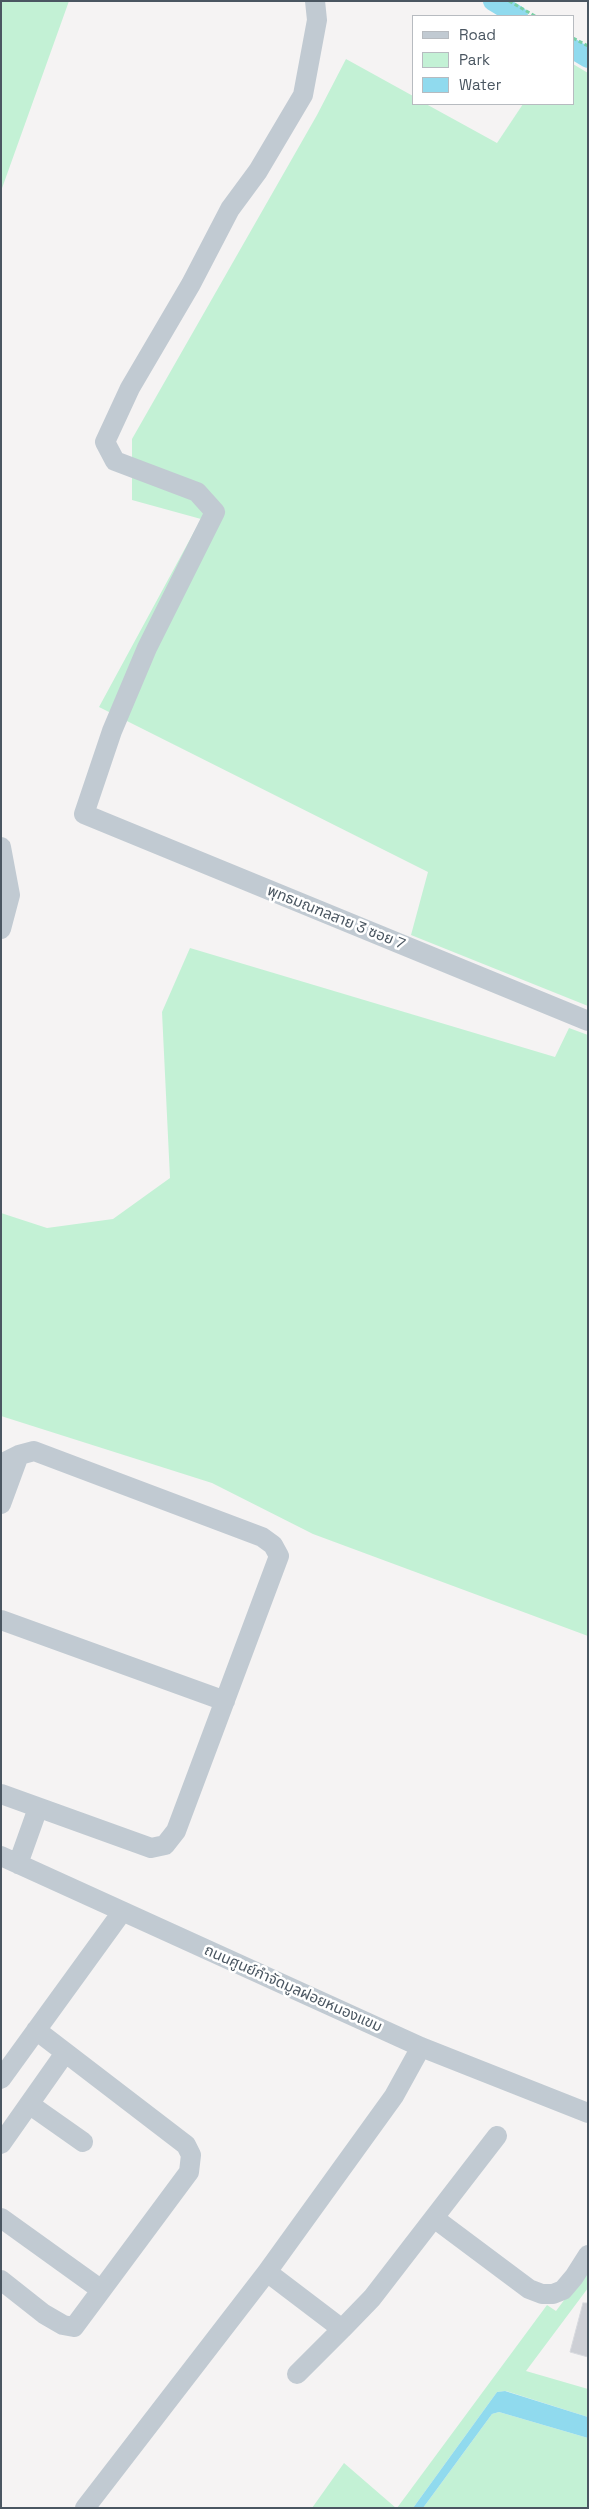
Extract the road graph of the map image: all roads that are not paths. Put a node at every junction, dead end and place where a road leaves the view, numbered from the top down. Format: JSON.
{"nodes":[{"id":1,"x":315,"y":1,"type":"edge"},
{"id":2,"x":1,"y":847,"type":"edge"},
{"id":3,"x":2,"y":925,"type":"edge"},
{"id":4,"x":588,"y":1021,"type":"edge"},
{"id":5,"x":19,"y":1455,"type":"junction"},
{"id":6,"x":1,"y":1464,"type":"edge"},
{"id":7,"x":1,"y":1504,"type":"edge"},
{"id":8,"x":1,"y":1620,"type":"edge"},
{"id":9,"x":225,"y":1701,"type":"junction"},
{"id":10,"x":1,"y":1794,"type":"edge"},
{"id":11,"x":38,"y":1808,"type":"junction"},
{"id":12,"x":10,"y":1860,"type":"edge"},
{"id":13,"x":122,"y":1912,"type":"junction"},
{"id":14,"x":36,"y":2030,"type":"junction"},
{"id":15,"x":421,"y":2047,"type":"junction"},
{"id":16,"x":66,"y":2053,"type":"junction"},
{"id":17,"x":2,"y":2078,"type":"edge"},
{"id":18,"x":29,"y":2104,"type":"junction"},
{"id":19,"x":588,"y":2114,"type":"edge"},
{"id":20,"x":497,"y":2136,"type":"dead end"},
{"id":21,"x":83,"y":2142,"type":"dead end"},
{"id":22,"x":1,"y":2144,"type":"edge"},
{"id":23,"x":1,"y":2218,"type":"edge"},
{"id":24,"x":434,"y":2218,"type":"junction"},
{"id":25,"x":588,"y":2255,"type":"edge"},
{"id":26,"x":267,"y":2272,"type":"junction"},
{"id":27,"x":1,"y":2280,"type":"edge"},
{"id":28,"x":100,"y":2290,"type":"junction"},
{"id":29,"x":342,"y":2329,"type":"junction"},
{"id":30,"x":297,"y":2374,"type":"dead end"},
{"id":31,"x":85,"y":2508,"type":"edge"}],
"edges":[{"from":1,"to":4,"type":"street","name":"พุทธมณฑลสาย 3 ซอย 7"},
{"from":2,"to":3,"type":"street"},
{"from":5,"to":6,"type":"street"},
{"from":5,"to":7,"type":"street"},
{"from":5,"to":9,"type":"street"},
{"from":8,"to":9,"type":"street"},
{"from":9,"to":11,"type":"street"},
{"from":10,"to":11,"type":"street"},
{"from":11,"to":12,"type":"street"},
{"from":12,"to":13,"type":"street","name":"ถนนศูนย์กำจัดมูลฝอยหนองแขม"},
{"from":13,"to":14,"type":"street"},
{"from":13,"to":15,"type":"street","name":"ถนนศูนย์กำจัดมูลฝอยหนองแขม"},
{"from":14,"to":16,"type":"street"},
{"from":14,"to":17,"type":"street"},
{"from":15,"to":19,"type":"street","name":"ถนนศูนย์กำจัดมูลฝอยหนองแขม"},
{"from":15,"to":26,"type":"street"},
{"from":16,"to":18,"type":"street"},
{"from":16,"to":28,"type":"street"},
{"from":18,"to":21,"type":"street"},
{"from":18,"to":22,"type":"street"},
{"from":20,"to":24,"type":"street"},
{"from":23,"to":28,"type":"street"},
{"from":24,"to":25,"type":"street"},
{"from":24,"to":29,"type":"street"},
{"from":26,"to":29,"type":"street"},
{"from":26,"to":31,"type":"street"},
{"from":27,"to":28,"type":"street"},
{"from":29,"to":30,"type":"street"}]}
